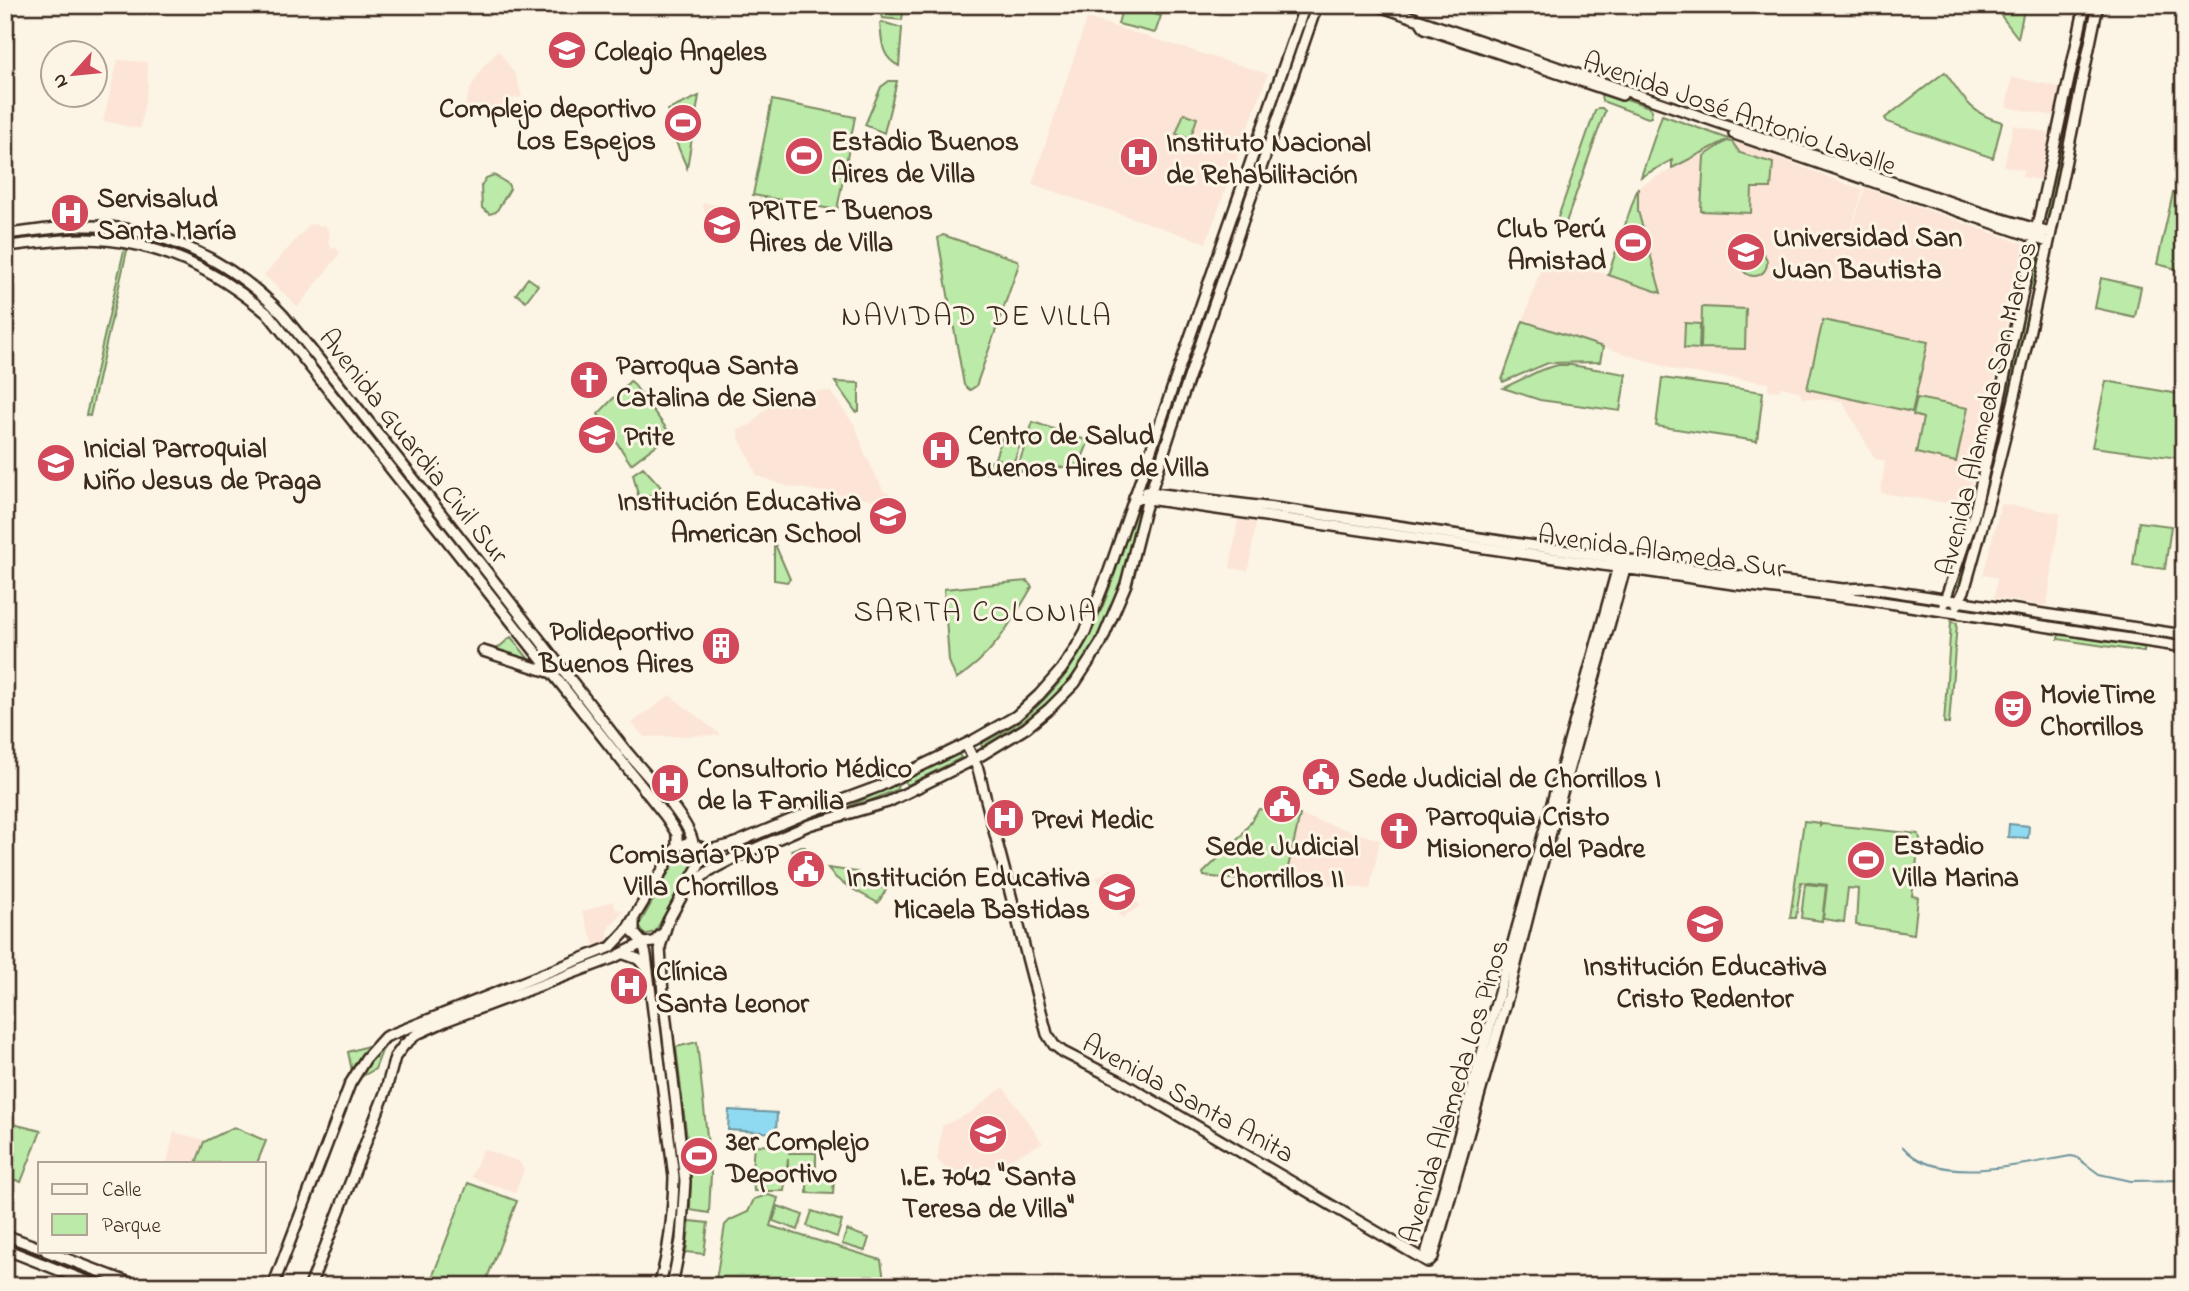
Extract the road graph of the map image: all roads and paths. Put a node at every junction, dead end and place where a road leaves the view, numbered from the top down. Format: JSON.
{"nodes":[{"id":1,"x":1306,"y":5,"type":"edge"},
{"id":2,"x":1317,"y":5,"type":"edge"},
{"id":3,"x":1376,"y":5,"type":"edge"},
{"id":4,"x":2085,"y":5,"type":"edge"},
{"id":5,"x":2098,"y":5,"type":"edge"},
{"id":6,"x":5,"y":234,"type":"edge"},
{"id":7,"x":2034,"y":234,"type":"junction"},
{"id":8,"x":2049,"y":238,"type":"junction"},
{"id":9,"x":5,"y":246,"type":"edge"},
{"id":10,"x":421,"y":488,"type":"junction"},
{"id":11,"x":1136,"y":493,"type":"junction"},
{"id":12,"x":412,"y":496,"type":"junction"},
{"id":13,"x":1149,"y":496,"type":"junction"},
{"id":14,"x":1623,"y":564,"type":"junction"},
{"id":15,"x":1945,"y":599,"type":"junction"},
{"id":16,"x":1960,"y":601,"type":"junction"},
{"id":17,"x":1942,"y":611,"type":"junction"},
{"id":18,"x":2184,"y":635,"type":"edge"},
{"id":19,"x":2184,"y":647,"type":"edge"},
{"id":20,"x":483,"y":651,"type":"dead end"},
{"id":21,"x":553,"y":673,"type":"junction"},
{"id":22,"x":967,"y":744,"type":"junction"},
{"id":23,"x":975,"y":760,"type":"junction"},
{"id":24,"x":902,"y":776,"type":"junction"},
{"id":25,"x":906,"y":793,"type":"junction"},
{"id":26,"x":695,"y":845,"type":"junction"},
{"id":27,"x":677,"y":846,"type":"junction"},
{"id":28,"x":684,"y":892,"type":"junction"},
{"id":29,"x":634,"y":918,"type":"junction"},
{"id":30,"x":662,"y":934,"type":"junction"},
{"id":31,"x":643,"y":943,"type":"junction"},
{"id":32,"x":624,"y":954,"type":"junction"},
{"id":33,"x":648,"y":970,"type":"junction"},
{"id":34,"x":5,"y":1235,"type":"edge"},
{"id":35,"x":38,"y":1247,"type":"edge"},
{"id":36,"x":5,"y":1249,"type":"edge"},
{"id":37,"x":49,"y":1252,"type":"edge"},
{"id":38,"x":1428,"y":1262,"type":"joint"},
{"id":39,"x":99,"y":1286,"type":"edge"},
{"id":40,"x":138,"y":1286,"type":"edge"},
{"id":41,"x":273,"y":1286,"type":"edge"},
{"id":42,"x":310,"y":1286,"type":"edge"},
{"id":43,"x":659,"y":1286,"type":"edge"},
{"id":44,"x":671,"y":1286,"type":"edge"}],
"edges":[{"from":1,"to":11,"type":"main road"},
{"from":2,"to":13,"type":"main road"},
{"from":3,"to":7,"type":"main road","name":"Avenida José Antonio Lavalle"},
{"from":4,"to":7,"type":"main road","name":"Avenida Alameda San Marcos"},
{"from":5,"to":8,"type":"main road","name":"Avenida Alameda San Marcos"},
{"from":6,"to":10,"type":"main road","name":"Avenida Guardia Civil Sur"},
{"from":7,"to":8,"type":"main road","name":"Avenida José Antonio Lavalle"},
{"from":7,"to":15,"type":"main road","name":"Avenida Alameda San Marcos"},
{"from":8,"to":16,"type":"main road","name":"Avenida Alameda San Marcos"},
{"from":9,"to":12,"type":"main road","name":"Avenida Guardia Civil Sur"},
{"from":10,"to":12,"type":"main road"},
{"from":10,"to":26,"type":"main road","name":"Avenida Guardia Civil Sur"},
{"from":11,"to":13,"type":"main road","name":"Avenida Alameda Sur"},
{"from":11,"to":22,"type":"main road"},
{"from":12,"to":21,"type":"main road","name":"Avenida Guardia Civil Sur"},
{"from":13,"to":14,"type":"main road","name":"Avenida Alameda Sur"},
{"from":13,"to":23,"type":"main road"},
{"from":14,"to":15,"type":"main road","name":"Avenida Alameda Sur"},
{"from":14,"to":17,"type":"main road","name":"Avenida Alameda Sur"},
{"from":14,"to":38,"type":"main road","name":"Avenida Alameda Los Pinos"},
{"from":15,"to":16,"type":"main road","name":"Avenida Alameda Sur"},
{"from":15,"to":17,"type":"main road","name":"Avenida Alameda San Marcos"},
{"from":16,"to":17,"type":"main road","name":"Avenida Alameda San Marcos"},
{"from":16,"to":18,"type":"main road","name":"Avenida Alameda Sur"},
{"from":17,"to":19,"type":"main road","name":"Avenida Alameda Sur"},
{"from":20,"to":21,"type":"main road"},
{"from":21,"to":27,"type":"main road","name":"Avenida Guardia Civil Sur"},
{"from":22,"to":23,"type":"main road","name":"Avenida Santa Anita"},
{"from":22,"to":24,"type":"main road"},
{"from":23,"to":25,"type":"main road"},
{"from":23,"to":38,"type":"main road","name":"Avenida Santa Anita"},
{"from":24,"to":25,"type":"main road"},
{"from":24,"to":26,"type":"main road"},
{"from":25,"to":28,"type":"main road"},
{"from":26,"to":27,"type":"main road"},
{"from":26,"to":28,"type":"main road"},
{"from":27,"to":29,"type":"main road"},
{"from":28,"to":30,"type":"main road"},
{"from":29,"to":31,"type":"main road"},
{"from":29,"to":41,"type":"main road"},
{"from":30,"to":31,"type":"main road"},
{"from":30,"to":44,"type":"main road"},
{"from":31,"to":32,"type":"main road"},
{"from":31,"to":33,"type":"main road"},
{"from":32,"to":33,"type":"main road"},
{"from":32,"to":42,"type":"main road"},
{"from":33,"to":43,"type":"main road"},
{"from":34,"to":35,"type":"main road"},
{"from":36,"to":39,"type":"main road"},
{"from":37,"to":40,"type":"main road"}]}
